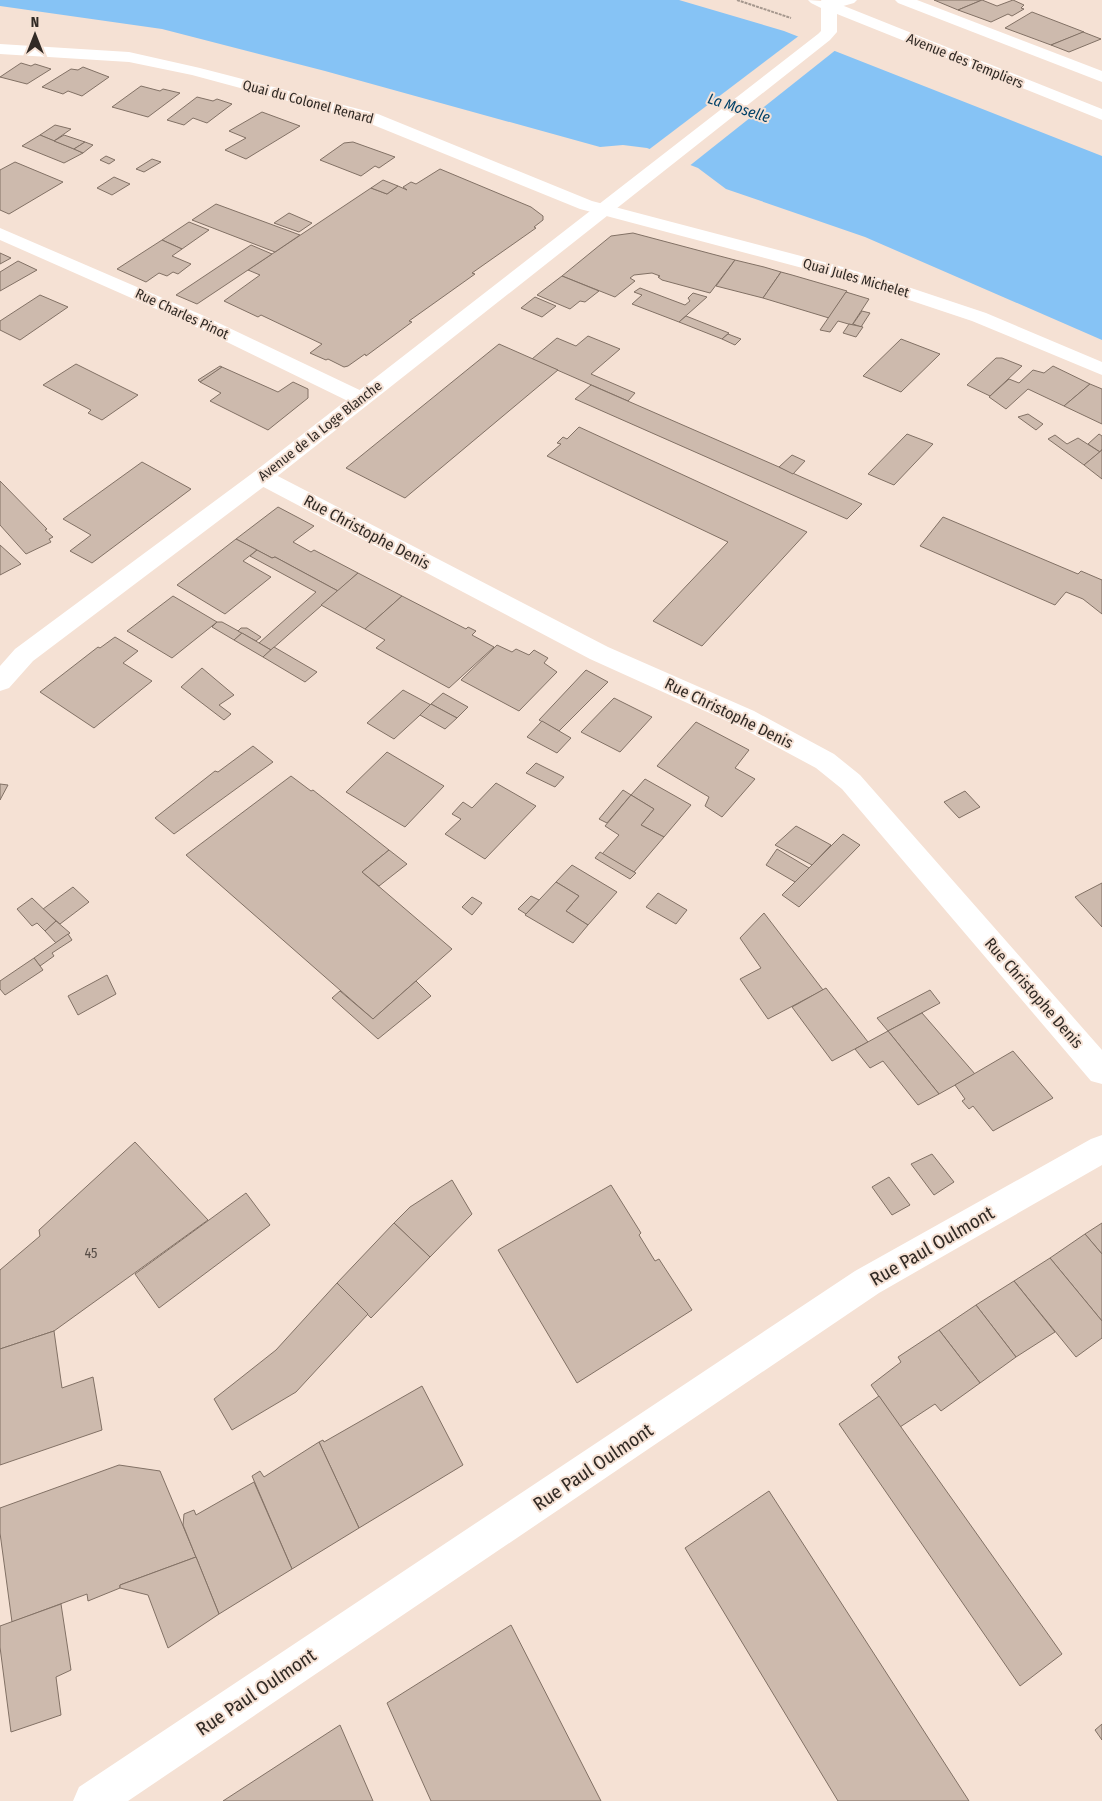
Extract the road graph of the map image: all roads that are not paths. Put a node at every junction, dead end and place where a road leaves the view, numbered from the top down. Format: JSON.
{"nodes":[{"id":1,"x":849,"y":0,"type":"edge"},
{"id":2,"x":903,"y":0,"type":"edge"},
{"id":3,"x":825,"y":2,"type":"edge"},
{"id":4,"x":0,"y":49,"type":"edge"},
{"id":5,"x":1102,"y":78,"type":"edge"},
{"id":6,"x":1102,"y":115,"type":"edge"},
{"id":7,"x":608,"y":207,"type":"junction"},
{"id":8,"x":0,"y":233,"type":"edge"},
{"id":9,"x":1102,"y":369,"type":"edge"},
{"id":10,"x":361,"y":399,"type":"junction"},
{"id":11,"x":262,"y":477,"type":"junction"},
{"id":12,"x":24,"y":656,"type":"junction"},
{"id":13,"x":0,"y":663,"type":"edge"},
{"id":14,"x":0,"y":682,"type":"edge"},
{"id":15,"x":1102,"y":1072,"type":"edge"},
{"id":16,"x":1102,"y":1149,"type":"edge"},
{"id":17,"x":93,"y":1801,"type":"edge"}],
"edges":[{"from":1,"to":3,"type":"street"},
{"from":2,"to":5,"type":"street"},
{"from":3,"to":6,"type":"street","name":"Avenue des Templiers"},
{"from":3,"to":7,"type":"street","name":"Avenue de la Loge Blanche"},
{"from":4,"to":7,"type":"street","name":"Quai du Colonel Renard"},
{"from":7,"to":9,"type":"street","name":"Quai Jules Michelet"},
{"from":7,"to":10,"type":"street","name":"Avenue de la Loge Blanche"},
{"from":8,"to":10,"type":"street","name":"Rue Charles Pinot"},
{"from":10,"to":11,"type":"street","name":"Avenue de la Loge Blanche"},
{"from":11,"to":12,"type":"street","name":"Avenue de la Loge Blanche"},
{"from":11,"to":15,"type":"street","name":"Rue Christophe Denis"},
{"from":12,"to":13,"type":"street","name":"Avenue de la Loge Blanche"},
{"from":12,"to":14,"type":"street","name":"Avenue de la Loge Blanche"},
{"from":16,"to":17,"type":"street","name":"Rue Paul Oulmont"}]}
